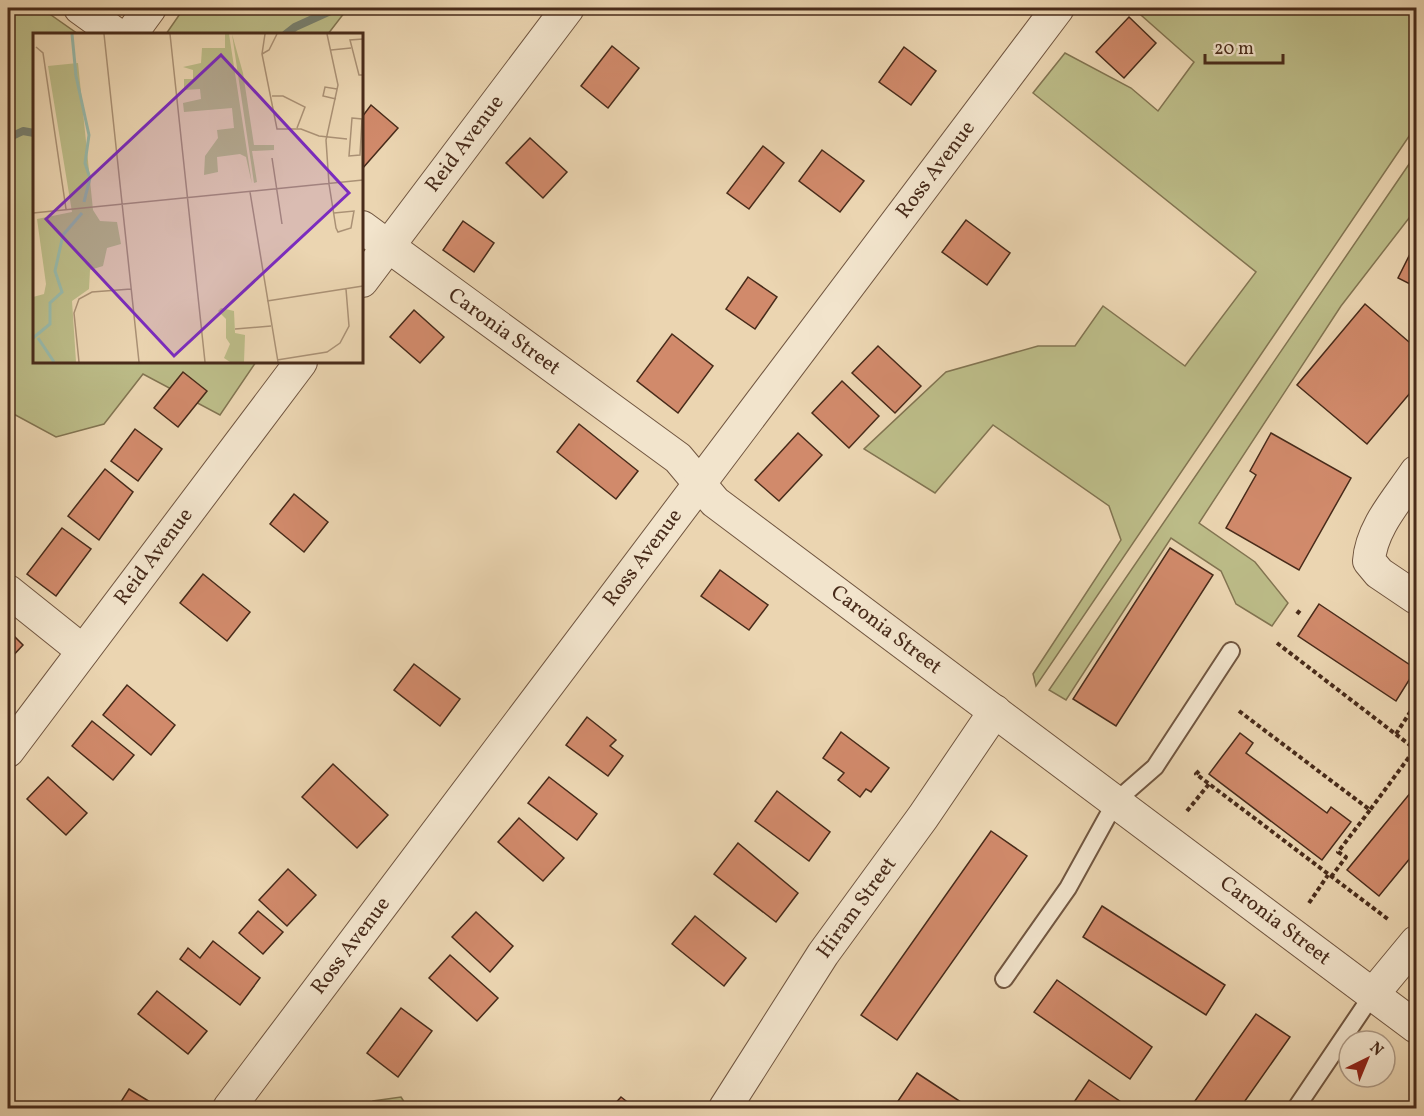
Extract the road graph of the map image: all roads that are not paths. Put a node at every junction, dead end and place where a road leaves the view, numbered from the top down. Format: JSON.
{"nodes":[{"id":1,"x":80,"y":8,"type":"edge"},
{"id":2,"x":150,"y":8,"type":"edge"},
{"id":3,"x":568,"y":8,"type":"edge"},
{"id":4,"x":1058,"y":8,"type":"edge"},
{"id":5,"x":115,"y":33,"type":"edge"},
{"id":6,"x":132,"y":33,"type":"edge"},
{"id":7,"x":363,"y":228,"type":"edge"},
{"id":8,"x":387,"y":247,"type":"junction"},
{"id":9,"x":363,"y":280,"type":"edge"},
{"id":10,"x":300,"y":363,"type":"edge"},
{"id":11,"x":1416,"y":472,"type":"edge"},
{"id":12,"x":699,"y":483,"type":"junction"},
{"id":13,"x":8,"y":591,"type":"edge"},
{"id":14,"x":1416,"y":598,"type":"edge"},
{"id":15,"x":84,"y":651,"type":"junction"},
{"id":16,"x":1231,"y":651,"type":"dead end"},
{"id":17,"x":995,"y":711,"type":"junction"},
{"id":18,"x":8,"y":752,"type":"edge"},
{"id":19,"x":1116,"y":801,"type":"junction"},
{"id":20,"x":1416,"y":942,"type":"edge"},
{"id":21,"x":1004,"y":979,"type":"dead end"},
{"id":22,"x":1373,"y":994,"type":"junction"},
{"id":23,"x":1416,"y":1027,"type":"edge"},
{"id":24,"x":229,"y":1108,"type":"edge"},
{"id":25,"x":725,"y":1108,"type":"edge"},
{"id":26,"x":1296,"y":1108,"type":"edge"}],
"edges":[{"from":1,"to":5,"type":"street"},
{"from":2,"to":6,"type":"street"},
{"from":3,"to":8,"type":"street","name":"Reid Avenue"},
{"from":4,"to":12,"type":"street","name":"Ross Avenue"},
{"from":7,"to":8,"type":"street","name":"Caronia Street"},
{"from":8,"to":9,"type":"street","name":"Reid Avenue"},
{"from":8,"to":12,"type":"street","name":"Caronia Street"},
{"from":10,"to":15,"type":"street","name":"Reid Avenue"},
{"from":11,"to":14,"type":"street"},
{"from":12,"to":17,"type":"street","name":"Caronia Street"},
{"from":12,"to":24,"type":"street","name":"Ross Avenue"},
{"from":13,"to":15,"type":"street"},
{"from":15,"to":18,"type":"street","name":"Reid Avenue"},
{"from":16,"to":19,"type":"lane"},
{"from":17,"to":19,"type":"street","name":"Caronia Street"},
{"from":17,"to":25,"type":"street","name":"Hiram Street"},
{"from":19,"to":21,"type":"lane"},
{"from":19,"to":22,"type":"street","name":"Caronia Street"},
{"from":20,"to":22,"type":"street"},
{"from":22,"to":23,"type":"street","name":"Caronia Street"},
{"from":22,"to":26,"type":"lane"}]}
